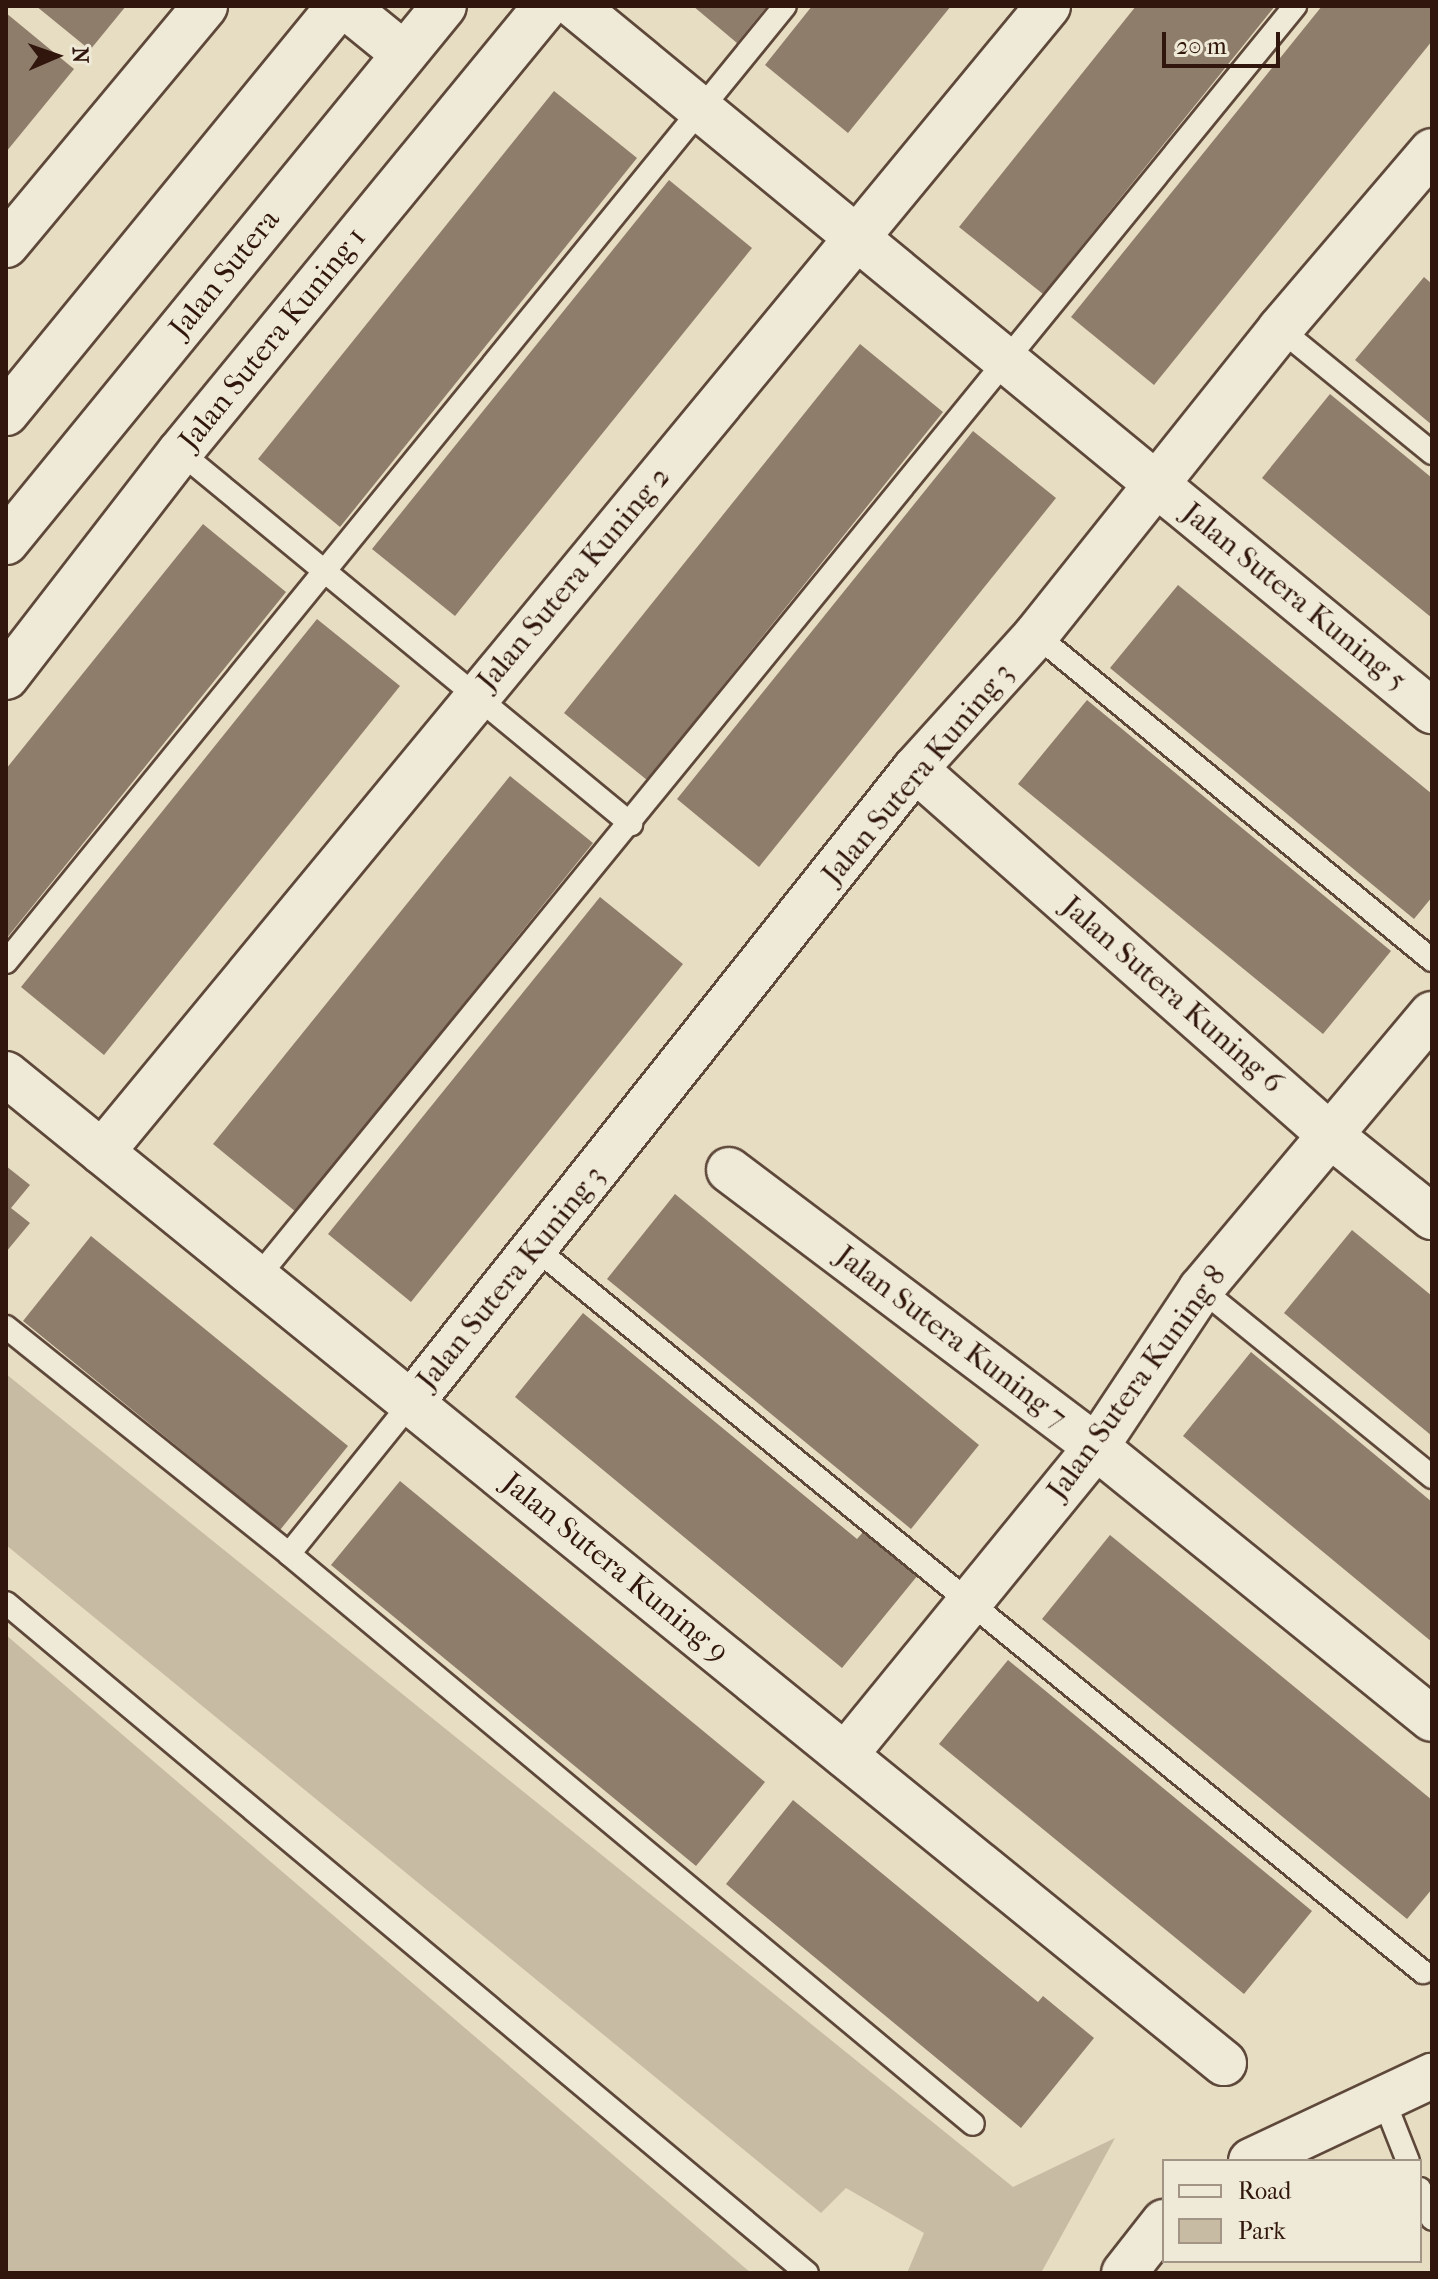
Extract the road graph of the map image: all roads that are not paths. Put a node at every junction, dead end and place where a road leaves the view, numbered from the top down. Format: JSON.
{"nodes":[{"id":1,"x":205,"y":6,"type":"edge"},
{"id":2,"x":339,"y":6,"type":"edge"},
{"id":3,"x":345,"y":6,"type":"edge"},
{"id":4,"x":444,"y":6,"type":"edge"},
{"id":5,"x":546,"y":6,"type":"edge"},
{"id":6,"x":575,"y":6,"type":"edge"},
{"id":7,"x":785,"y":6,"type":"edge"},
{"id":8,"x":1048,"y":6,"type":"edge"},
{"id":9,"x":1295,"y":6,"type":"edge"},
{"id":10,"x":404,"y":54,"type":"junction"},
{"id":11,"x":700,"y":109,"type":"junction"},
{"id":12,"x":1423,"y":180,"type":"edge"},
{"id":13,"x":857,"y":238,"type":"junction"},
{"id":14,"x":6,"y":245,"type":"edge"},
{"id":15,"x":1280,"y":329,"type":"junction"},
{"id":16,"x":1007,"y":362,"type":"junction"},
{"id":17,"x":6,"y":413,"type":"edge"},
{"id":18,"x":180,"y":452,"type":"junction"},
{"id":19,"x":1432,"y":453,"type":"edge"},
{"id":20,"x":1155,"y":483,"type":"junction"},
{"id":21,"x":6,"y":542,"type":"edge"},
{"id":22,"x":323,"y":572,"type":"junction"},
{"id":23,"x":1036,"y":635,"type":"junction"},
{"id":24,"x":6,"y":677,"type":"edge"},
{"id":25,"x":475,"y":699,"type":"junction"},
{"id":26,"x":1432,"y":711,"type":"edge"},
{"id":27,"x":915,"y":769,"type":"junction"},
{"id":28,"x":631,"y":824,"type":"junction"},
{"id":29,"x":1432,"y":960,"type":"edge"},
{"id":30,"x":6,"y":962,"type":"edge"},
{"id":31,"x":1432,"y":1014,"type":"edge"},
{"id":32,"x":6,"y":1074,"type":"edge"},
{"id":33,"x":1330,"y":1135,"type":"junction"},
{"id":34,"x":102,"y":1152,"type":"junction"},
{"id":35,"x":729,"y":1170,"type":"dead end"},
{"id":36,"x":1432,"y":1217,"type":"edge"},
{"id":37,"x":535,"y":1248,"type":"junction"},
{"id":38,"x":257,"y":1278,"type":"junction"},
{"id":39,"x":1201,"y":1289,"type":"junction"},
{"id":40,"x":6,"y":1327,"type":"edge"},
{"id":41,"x":411,"y":1403,"type":"junction"},
{"id":42,"x":1096,"y":1447,"type":"junction"},
{"id":43,"x":1432,"y":1477,"type":"edge"},
{"id":44,"x":289,"y":1554,"type":"junction"},
{"id":45,"x":968,"y":1601,"type":"junction"},
{"id":46,"x":6,"y":1603,"type":"edge"},
{"id":47,"x":1432,"y":1719,"type":"edge"},
{"id":48,"x":845,"y":1755,"type":"junction"},
{"id":49,"x":1423,"y":1972,"type":"dead end"},
{"id":50,"x":1224,"y":2063,"type":"dead end"},
{"id":51,"x":1432,"y":2076,"type":"edge"},
{"id":52,"x":1383,"y":2098,"type":"junction"},
{"id":53,"x":973,"y":2124,"type":"dead end"},
{"id":54,"x":1255,"y":2159,"type":"edge"},
{"id":55,"x":1407,"y":2159,"type":"edge"},
{"id":56,"x":1422,"y":2194,"type":"edge"},
{"id":57,"x":1432,"y":2219,"type":"edge"},
{"id":58,"x":1162,"y":2225,"type":"edge"},
{"id":59,"x":807,"y":2273,"type":"edge"},
{"id":60,"x":1124,"y":2273,"type":"edge"}],
"edges":[{"from":1,"to":14,"type":"street"},
{"from":2,"to":17,"type":"street"},
{"from":3,"to":10,"type":"street"},
{"from":4,"to":10,"type":"street","name":"Jalan Sutera"},
{"from":5,"to":18,"type":"street","name":"Jalan Sutera Kuning 1"},
{"from":6,"to":11,"type":"street"},
{"from":7,"to":11,"type":"lane"},
{"from":8,"to":13,"type":"street","name":"Jalan Sutera Kuning 2"},
{"from":9,"to":16,"type":"lane"},
{"from":10,"to":21,"type":"street","name":"Jalan Sutera"},
{"from":11,"to":13,"type":"street"},
{"from":11,"to":22,"type":"lane"},
{"from":12,"to":15,"type":"street","name":"Jalan Sutera Kuning 3"},
{"from":13,"to":16,"type":"street","name":"Jalan Sutera Kuning 5"},
{"from":13,"to":25,"type":"street","name":"Jalan Sutera Kuning 2"},
{"from":15,"to":19,"type":"lane"},
{"from":15,"to":20,"type":"street","name":"Jalan Sutera Kuning 3"},
{"from":16,"to":20,"type":"street","name":"Jalan Sutera Kuning 5"},
{"from":16,"to":28,"type":"lane"},
{"from":18,"to":22,"type":"lane"},
{"from":18,"to":24,"type":"street","name":"Jalan Sutera Kuning 1"},
{"from":20,"to":23,"type":"street","name":"Jalan Sutera Kuning 3"},
{"from":20,"to":26,"type":"street","name":"Jalan Sutera Kuning 5"},
{"from":22,"to":25,"type":"lane"},
{"from":22,"to":30,"type":"lane"},
{"from":23,"to":27,"type":"street","name":"Jalan Sutera Kuning 3"},
{"from":23,"to":29,"type":"lane"},
{"from":25,"to":28,"type":"lane"},
{"from":25,"to":34,"type":"street","name":"Jalan Sutera Kuning 2"},
{"from":27,"to":33,"type":"street","name":"Jalan Sutera Kuning 6"},
{"from":27,"to":37,"type":"street","name":"Jalan Sutera Kuning 3"},
{"from":28,"to":38,"type":"lane"},
{"from":31,"to":33,"type":"street","name":"Jalan Sutera Kuning 8"},
{"from":32,"to":34,"type":"street","name":"Jalan Sutera Kuning 9"},
{"from":33,"to":36,"type":"street","name":"Jalan Sutera Kuning 6"},
{"from":33,"to":39,"type":"street","name":"Jalan Sutera Kuning 8"},
{"from":34,"to":38,"type":"street","name":"Jalan Sutera Kuning 9"},
{"from":35,"to":42,"type":"street","name":"Jalan Sutera Kuning 7"},
{"from":37,"to":41,"type":"street","name":"Jalan Sutera Kuning 3"},
{"from":37,"to":45,"type":"lane"},
{"from":38,"to":41,"type":"street","name":"Jalan Sutera Kuning 9"},
{"from":39,"to":42,"type":"street","name":"Jalan Sutera Kuning 8"},
{"from":39,"to":43,"type":"lane"},
{"from":40,"to":44,"type":"lane"},
{"from":41,"to":44,"type":"lane"},
{"from":41,"to":48,"type":"street","name":"Jalan Sutera Kuning 9"},
{"from":42,"to":45,"type":"street","name":"Jalan Sutera Kuning 8"},
{"from":42,"to":47,"type":"street","name":"Jalan Sutera Kuning 7"},
{"from":44,"to":53,"type":"lane"},
{"from":45,"to":48,"type":"street","name":"Jalan Sutera Kuning 8"},
{"from":45,"to":49,"type":"lane"},
{"from":46,"to":59,"type":"lane"},
{"from":48,"to":50,"type":"street","name":"Jalan Sutera Kuning 9"},
{"from":51,"to":52,"type":"street"},
{"from":52,"to":54,"type":"street"},
{"from":52,"to":55,"type":"lane"},
{"from":56,"to":57,"type":"lane"},
{"from":58,"to":60,"type":"street"}]}
